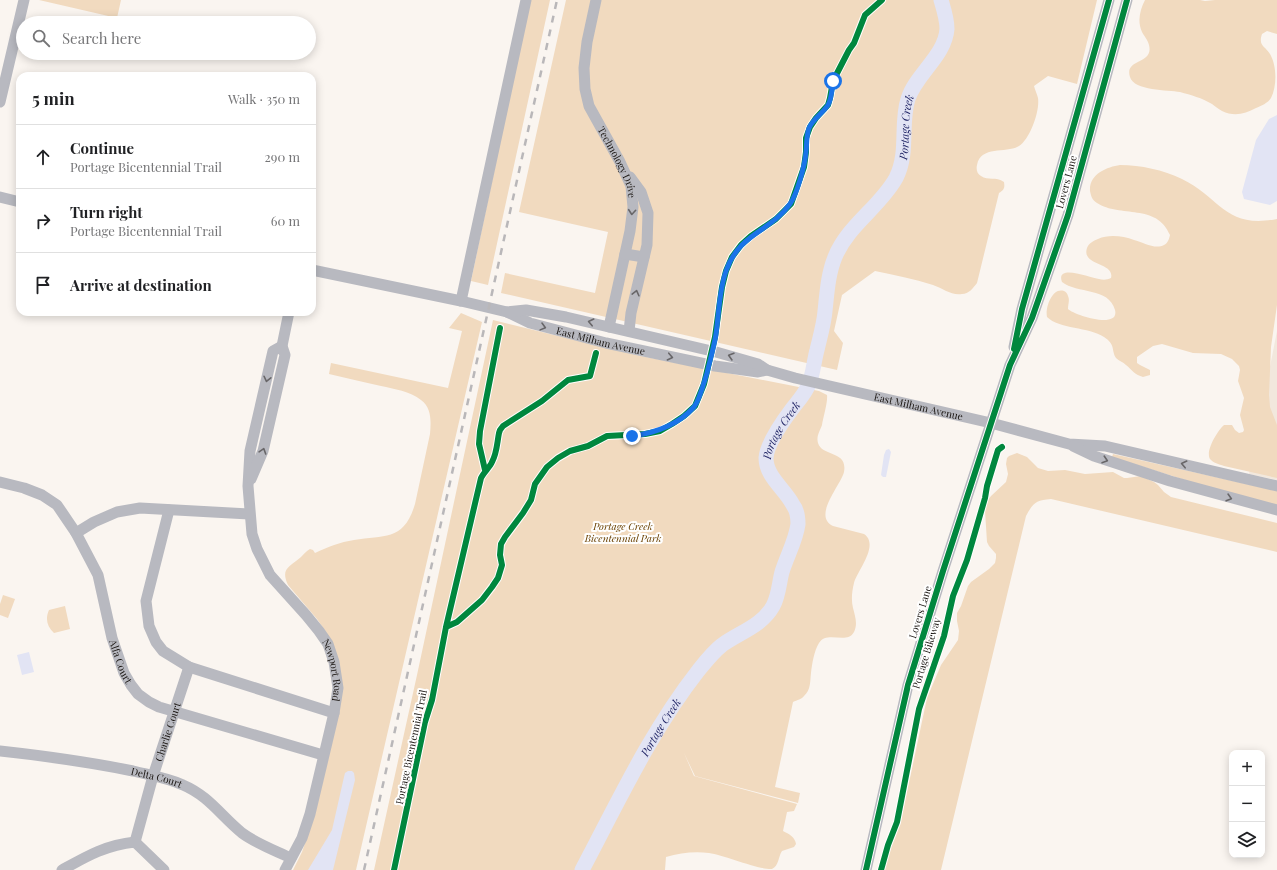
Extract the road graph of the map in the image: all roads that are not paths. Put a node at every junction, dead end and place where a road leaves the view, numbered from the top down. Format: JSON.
{"nodes":[{"id":1,"x":24,"y":0,"type":"edge"},
{"id":2,"x":526,"y":0,"type":"edge"},
{"id":3,"x":596,"y":0,"type":"edge"},
{"id":4,"x":1109,"y":0,"type":"edge"},
{"id":5,"x":1127,"y":0,"type":"edge"},
{"id":6,"x":19,"y":16,"type":"edge"},
{"id":7,"x":16,"y":28,"type":"edge"},
{"id":8,"x":4,"y":70,"type":"edge"},
{"id":9,"x":0,"y":102,"type":"edge"},
{"id":10,"x":620,"y":162,"type":"junction"},
{"id":11,"x":0,"y":197,"type":"edge"},
{"id":12,"x":16,"y":201,"type":"edge"},
{"id":13,"x":625,"y":254,"type":"junction"},
{"id":14,"x":644,"y":257,"type":"junction"},
{"id":15,"x":316,"y":271,"type":"edge"},
{"id":16,"x":460,"y":301,"type":"junction"},
{"id":17,"x":507,"y":312,"type":"junction"},
{"id":18,"x":288,"y":316,"type":"edge"},
{"id":19,"x":609,"y":327,"type":"junction"},
{"id":20,"x":629,"y":331,"type":"junction"},
{"id":21,"x":1010,"y":365,"type":"junction"},
{"id":22,"x":767,"y":370,"type":"junction"},
{"id":23,"x":991,"y":423,"type":"junction"},
{"id":24,"x":1069,"y":444,"type":"junction"},
{"id":25,"x":0,"y":482,"type":"edge"},
{"id":26,"x":1277,"y":486,"type":"edge"},
{"id":27,"x":169,"y":510,"type":"junction"},
{"id":28,"x":1277,"y":510,"type":"edge"},
{"id":29,"x":249,"y":514,"type":"junction"},
{"id":30,"x":76,"y":533,"type":"junction"},
{"id":31,"x":189,"y":668,"type":"junction"},
{"id":32,"x":174,"y":711,"type":"junction"},
{"id":33,"x":334,"y":713,"type":"junction"},
{"id":34,"x":0,"y":751,"type":"edge"},
{"id":35,"x":323,"y":755,"type":"junction"},
{"id":36,"x":153,"y":776,"type":"junction"},
{"id":37,"x":135,"y":842,"type":"junction"},
{"id":38,"x":291,"y":858,"type":"junction"},
{"id":39,"x":62,"y":870,"type":"edge"},
{"id":40,"x":164,"y":870,"type":"edge"},
{"id":41,"x":286,"y":870,"type":"edge"},
{"id":42,"x":866,"y":870,"type":"edge"}],
"edges":[{"from":1,"to":6,"type":"street"},
{"from":2,"to":16,"type":"street"},
{"from":3,"to":10,"type":"street","name":"Technology Drive"},
{"from":4,"to":21,"type":"street","name":"Lovers Lane"},
{"from":5,"to":21,"type":"street","name":"Lovers Lane"},
{"from":7,"to":8,"type":"street"},
{"from":8,"to":9,"type":"street"},
{"from":10,"to":13,"type":"street","name":"Technology Drive","one_way":true},
{"from":10,"to":14,"type":"street"},
{"from":11,"to":12,"type":"street"},
{"from":13,"to":14,"type":"street"},
{"from":13,"to":19,"type":"street","name":"Technology Drive"},
{"from":20,"to":14,"type":"street","one_way":true},
{"from":15,"to":16,"type":"street","name":"East Milham Avenue"},
{"from":16,"to":17,"type":"street","name":"East Milham Avenue"},
{"from":19,"to":17,"type":"street","name":"East Milham Avenue","one_way":true},
{"from":17,"to":22,"type":"street","name":"East Milham Avenue","one_way":true},
{"from":18,"to":29,"type":"street","name":"Newport Road"},
{"from":19,"to":20,"type":"street","name":"East Milham Avenue"},
{"from":22,"to":20,"type":"street","name":"East Milham Avenue","one_way":true},
{"from":21,"to":23,"type":"street","name":"Lovers Lane"},
{"from":22,"to":23,"type":"street","name":"East Milham Avenue"},
{"from":23,"to":24,"type":"street","name":"East Milham Avenue"},
{"from":23,"to":42,"type":"street","name":"Lovers Lane"},
{"from":26,"to":24,"type":"street","name":"East Milham Avenue","one_way":true},
{"from":24,"to":28,"type":"street","name":"East Milham Avenue","one_way":true},
{"from":25,"to":30,"type":"street","name":"Alfa Court"},
{"from":27,"to":29,"type":"street"},
{"from":27,"to":30,"type":"street"},
{"from":27,"to":31,"type":"street"},
{"from":29,"to":33,"type":"street","name":"Newport Road"},
{"from":30,"to":32,"type":"street","name":"Alfa Court"},
{"from":31,"to":32,"type":"street","name":"Charlie Court"},
{"from":31,"to":33,"type":"street"},
{"from":32,"to":35,"type":"street","name":"Alfa Court"},
{"from":32,"to":36,"type":"street","name":"Charlie Court"},
{"from":33,"to":35,"type":"street","name":"Newport Road"},
{"from":34,"to":36,"type":"street","name":"Delta Court"},
{"from":35,"to":38,"type":"street","name":"Newport Road"},
{"from":36,"to":37,"type":"street","name":"Charlie Court"},
{"from":36,"to":38,"type":"street","name":"Delta Court"},
{"from":37,"to":39,"type":"street"},
{"from":37,"to":40,"type":"street"},
{"from":38,"to":41,"type":"street","name":"Newport Road"}]}
